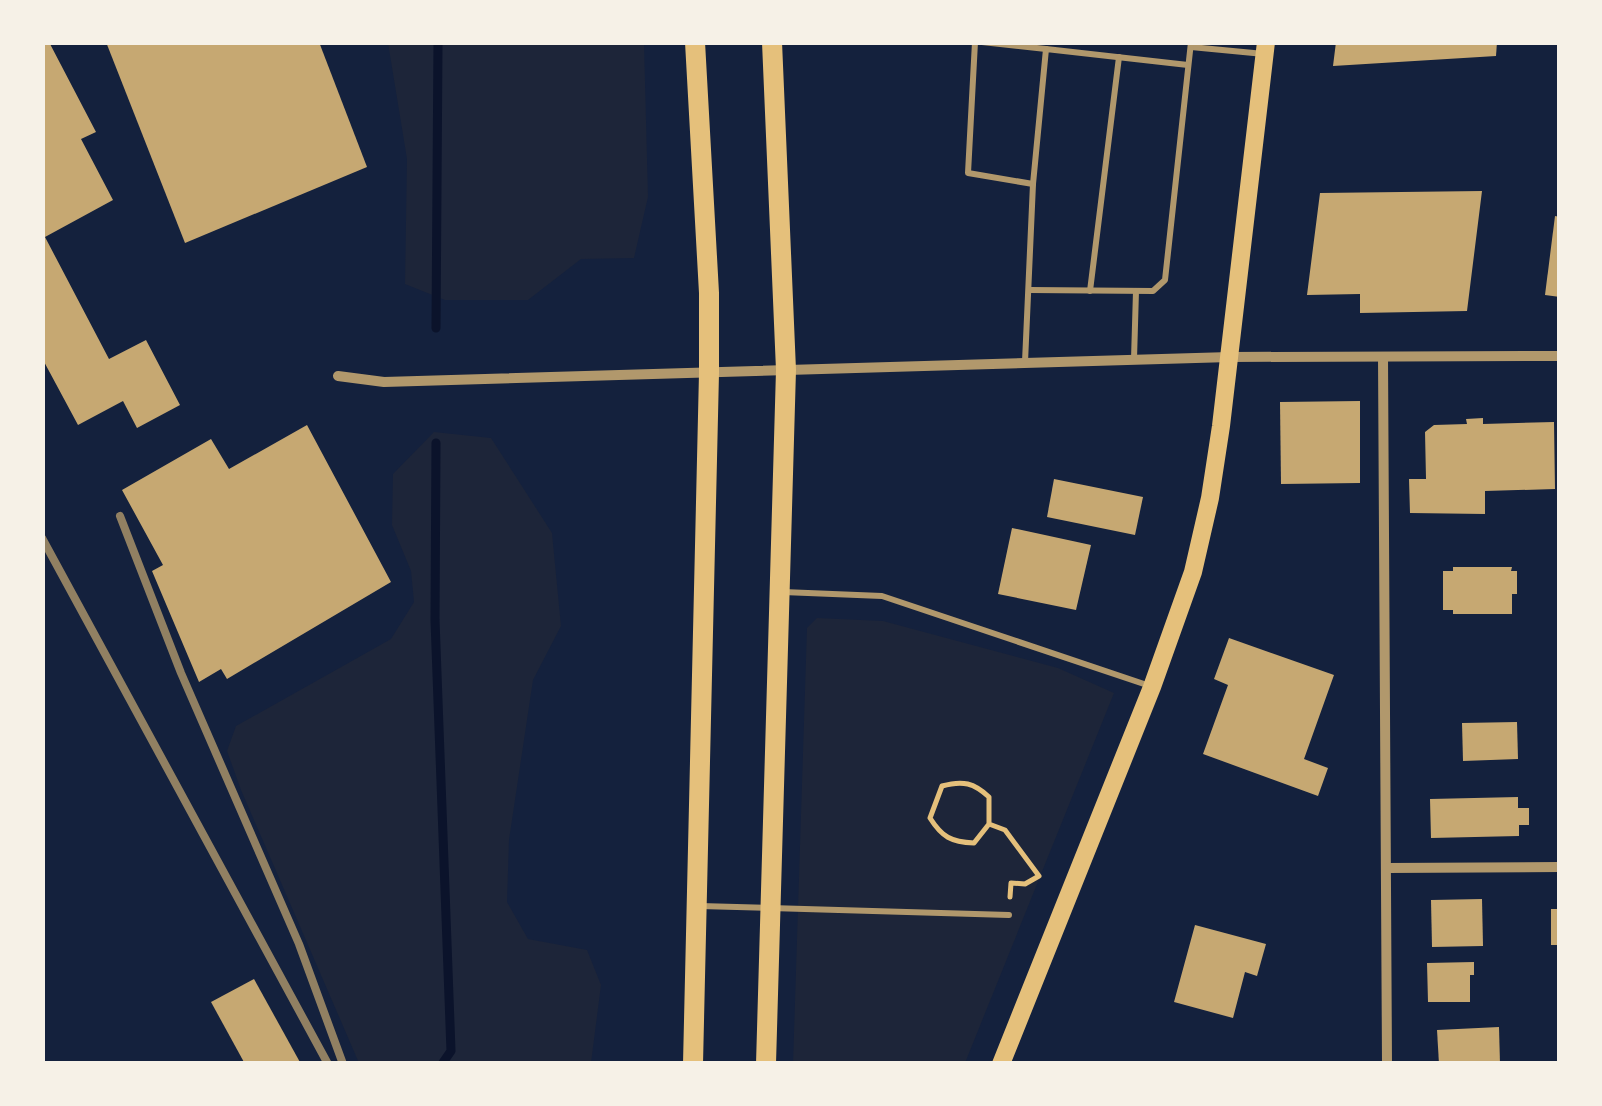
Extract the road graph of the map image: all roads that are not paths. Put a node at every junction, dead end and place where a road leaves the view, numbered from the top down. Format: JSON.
{"nodes":[{"id":1,"x":696,"y":42,"type":"edge"},
{"id":2,"x":772,"y":42,"type":"edge"},
{"id":3,"x":978,"y":42,"type":"edge"},
{"id":4,"x":1191,"y":44,"type":"edge"},
{"id":5,"x":1266,"y":48,"type":"edge"},
{"id":6,"x":1046,"y":49,"type":"junction"},
{"id":7,"x":1118,"y":57,"type":"junction"},
{"id":8,"x":1188,"y":65,"type":"junction"},
{"id":9,"x":1033,"y":184,"type":"junction"},
{"id":10,"x":1030,"y":290,"type":"junction"},
{"id":11,"x":1090,"y":291,"type":"junction"},
{"id":12,"x":1136,"y":291,"type":"junction"},
{"id":13,"x":1560,"y":356,"type":"edge"},
{"id":14,"x":1230,"y":357,"type":"junction"},
{"id":15,"x":1383,"y":358,"type":"junction"},
{"id":16,"x":1134,"y":359,"type":"junction"},
{"id":17,"x":1025,"y":362,"type":"junction"},
{"id":18,"x":786,"y":370,"type":"junction"},
{"id":19,"x":709,"y":373,"type":"junction"},
{"id":20,"x":338,"y":376,"type":"dead end"},
{"id":21,"x":781,"y":592,"type":"junction"},
{"id":22,"x":1152,"y":686,"type":"junction"},
{"id":23,"x":1560,"y":867,"type":"edge"},
{"id":24,"x":1387,"y":868,"type":"junction"},
{"id":25,"x":696,"y":906,"type":"junction"},
{"id":26,"x":773,"y":907,"type":"junction"},
{"id":27,"x":1009,"y":915,"type":"road end"},
{"id":28,"x":693,"y":1064,"type":"edge"},
{"id":29,"x":766,"y":1064,"type":"edge"},
{"id":30,"x":1001,"y":1064,"type":"edge"},
{"id":31,"x":1387,"y":1064,"type":"edge"}],
"edges":[{"from":1,"to":19,"type":"main road"},
{"from":2,"to":18,"type":"main road"},
{"from":3,"to":6,"type":"lane"},
{"from":3,"to":9,"type":"lane"},
{"from":4,"to":5,"type":"lane"},
{"from":4,"to":8,"type":"lane"},
{"from":5,"to":14,"type":"main road"},
{"from":6,"to":7,"type":"lane"},
{"from":6,"to":9,"type":"lane"},
{"from":7,"to":8,"type":"lane"},
{"from":7,"to":11,"type":"lane"},
{"from":8,"to":12,"type":"lane"},
{"from":9,"to":10,"type":"lane"},
{"from":10,"to":11,"type":"lane"},
{"from":10,"to":17,"type":"lane"},
{"from":11,"to":12,"type":"lane"},
{"from":12,"to":16,"type":"lane"},
{"from":13,"to":15,"type":"street"},
{"from":14,"to":15,"type":"street"},
{"from":14,"to":16,"type":"street"},
{"from":14,"to":22,"type":"main road"},
{"from":15,"to":24,"type":"street"},
{"from":16,"to":17,"type":"street"},
{"from":17,"to":18,"type":"street"},
{"from":18,"to":19,"type":"street"},
{"from":18,"to":21,"type":"main road"},
{"from":19,"to":20,"type":"street"},
{"from":19,"to":25,"type":"main road"},
{"from":21,"to":22,"type":"lane"},
{"from":21,"to":26,"type":"main road"},
{"from":22,"to":30,"type":"main road"},
{"from":23,"to":24,"type":"street"},
{"from":24,"to":31,"type":"street"},
{"from":25,"to":26,"type":"lane"},
{"from":25,"to":28,"type":"main road"},
{"from":26,"to":27,"type":"lane"},
{"from":26,"to":29,"type":"main road"}]}
